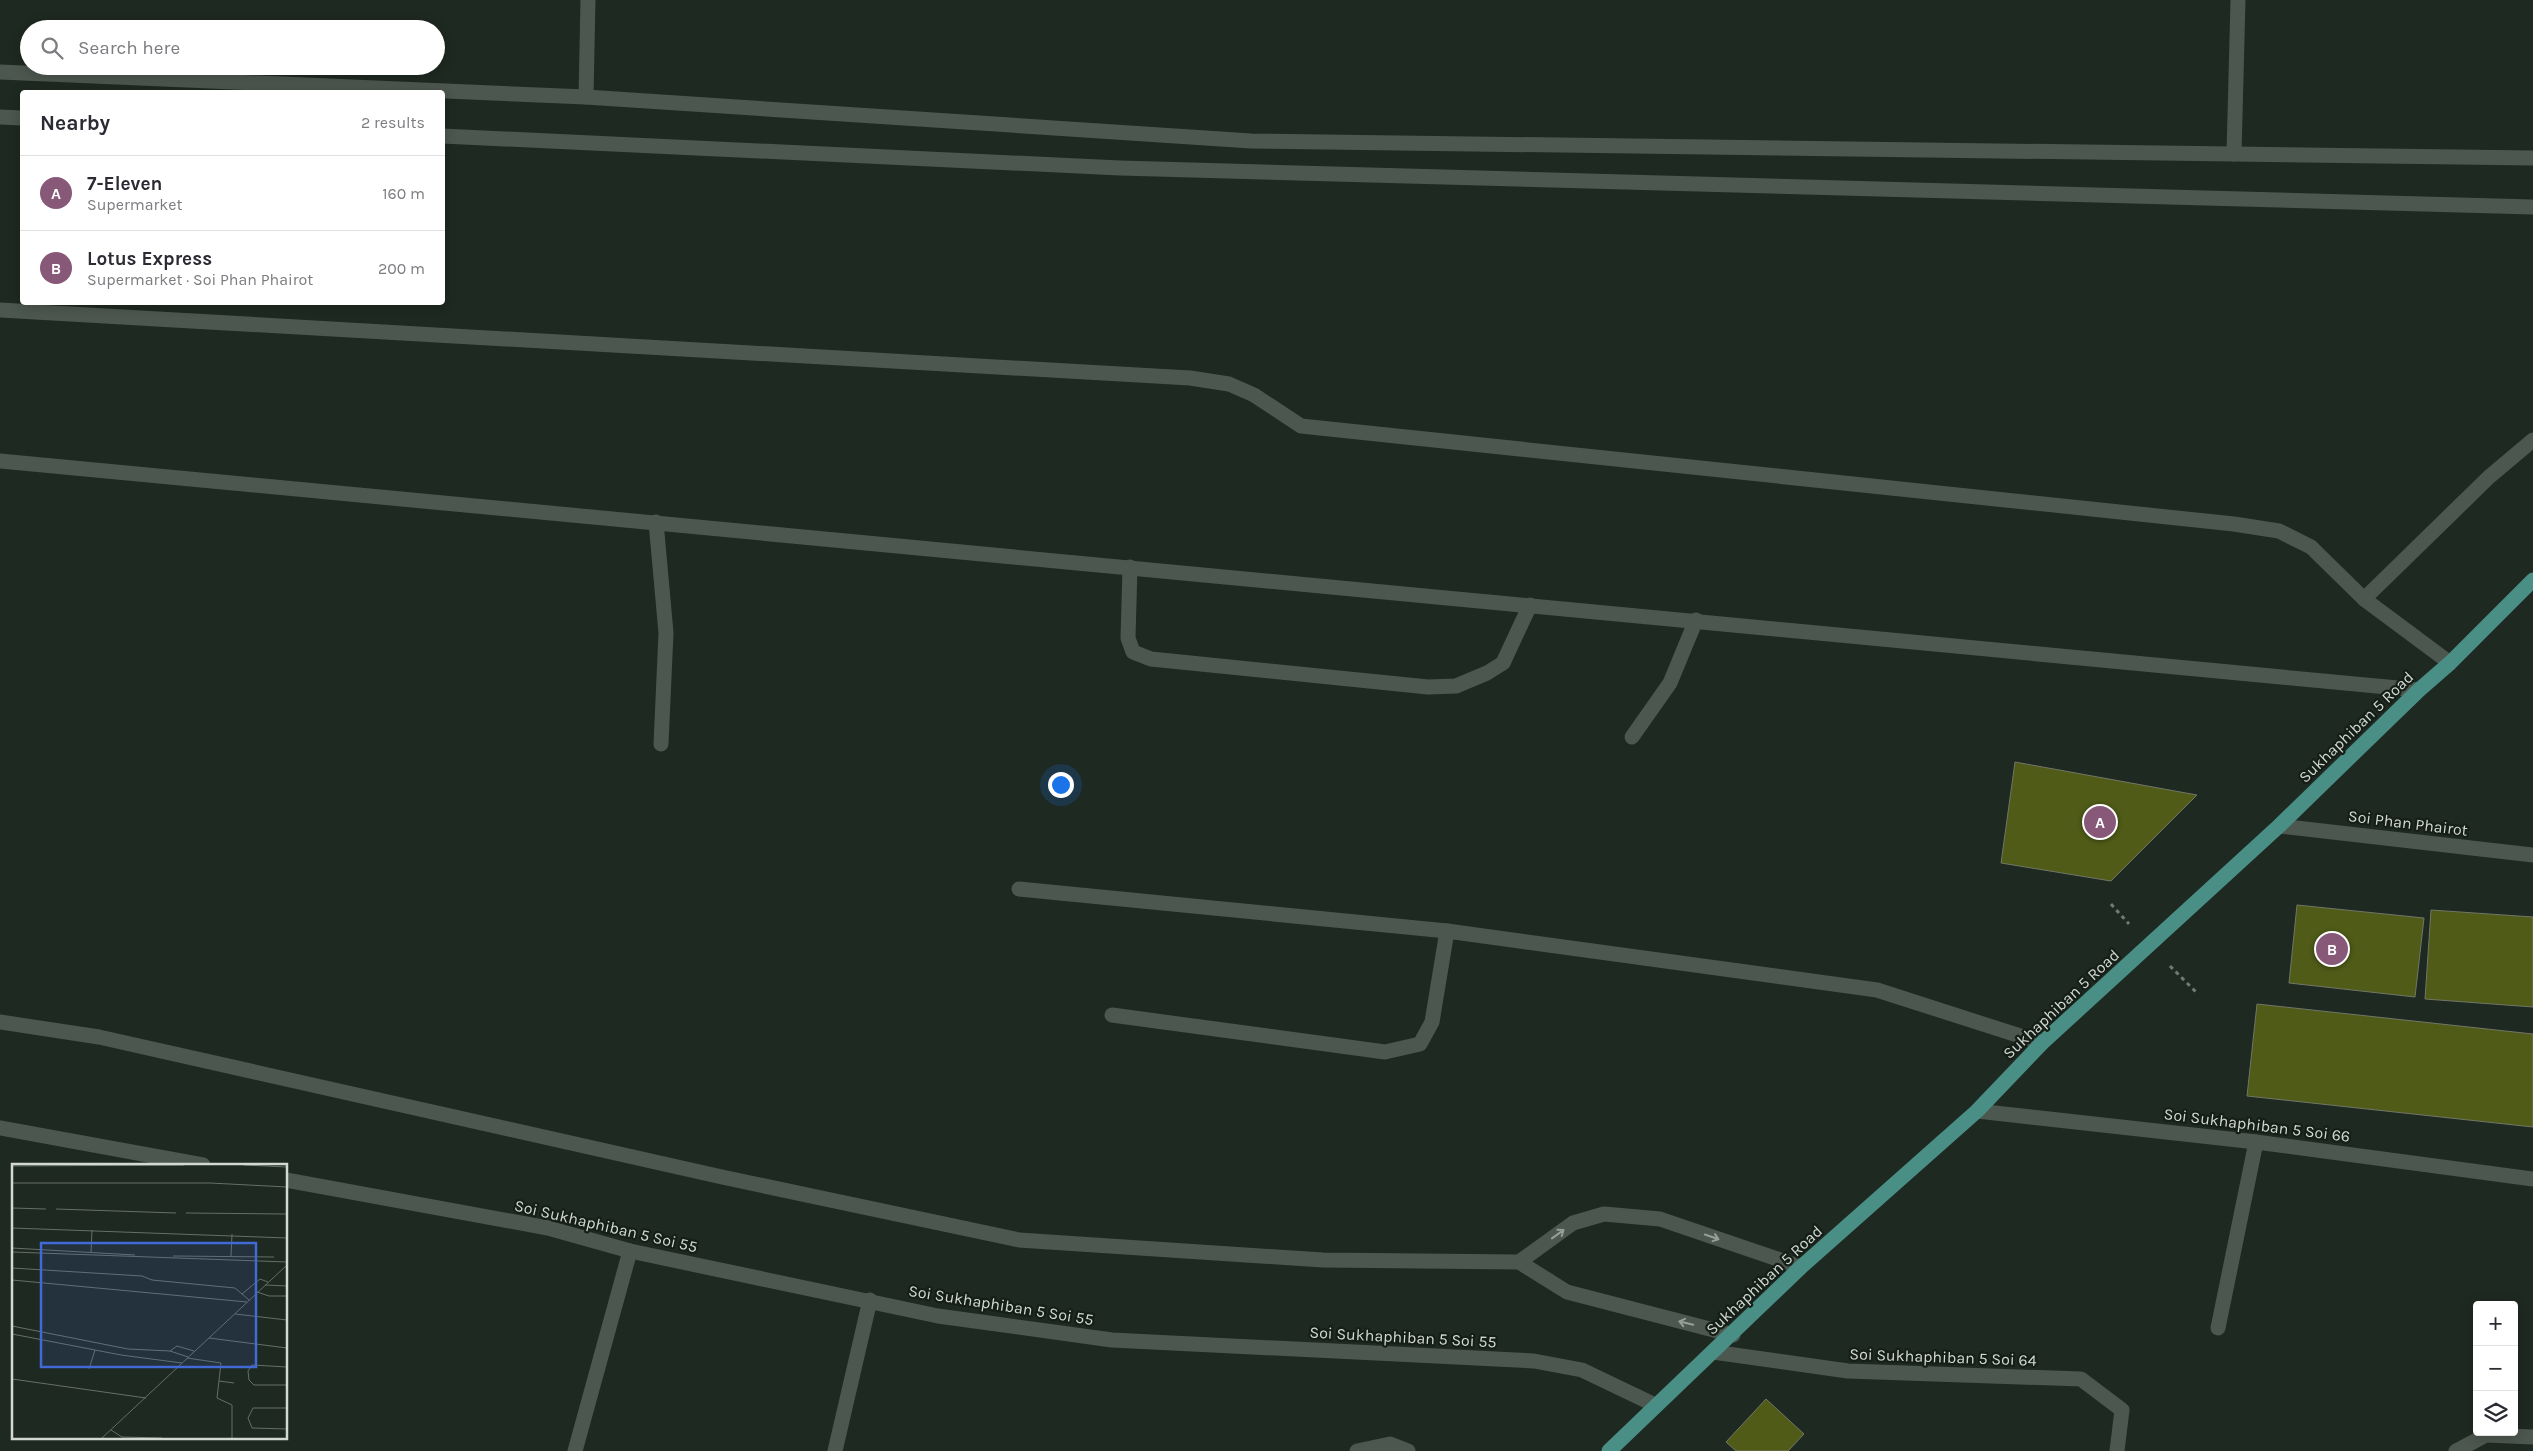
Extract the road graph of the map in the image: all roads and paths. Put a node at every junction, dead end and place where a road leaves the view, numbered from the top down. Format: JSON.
{"nodes":[{"id":1,"x":588,"y":0,"type":"edge"},
{"id":2,"x":2238,"y":0,"type":"edge"},
{"id":3,"x":0,"y":72,"type":"edge"},
{"id":4,"x":20,"y":73,"type":"edge"},
{"id":5,"x":70,"y":75,"type":"edge"},
{"id":6,"x":422,"y":90,"type":"edge"},
{"id":7,"x":445,"y":91,"type":"edge"},
{"id":8,"x":586,"y":97,"type":"junction"},
{"id":9,"x":0,"y":117,"type":"edge"},
{"id":10,"x":20,"y":118,"type":"edge"},
{"id":11,"x":445,"y":136,"type":"edge"},
{"id":12,"x":2234,"y":154,"type":"junction"},
{"id":13,"x":2533,"y":158,"type":"edge"},
{"id":14,"x":2533,"y":206,"type":"edge"},
{"id":15,"x":0,"y":310,"type":"edge"},
{"id":16,"x":2533,"y":440,"type":"edge"},
{"id":17,"x":0,"y":461,"type":"edge"},
{"id":18,"x":656,"y":522,"type":"junction"},
{"id":19,"x":1130,"y":567,"type":"junction"},
{"id":20,"x":2533,"y":580,"type":"edge"},
{"id":21,"x":2364,"y":599,"type":"junction"},
{"id":22,"x":1530,"y":605,"type":"junction"},
{"id":23,"x":1696,"y":620,"type":"junction"},
{"id":24,"x":2450,"y":663,"type":"junction"},
{"id":25,"x":2419,"y":690,"type":"junction"},
{"id":26,"x":1632,"y":737,"type":"dead end"},
{"id":27,"x":661,"y":744,"type":"dead end"},
{"id":28,"x":2279,"y":826,"type":"junction"},
{"id":29,"x":2533,"y":855,"type":"edge"},
{"id":30,"x":1019,"y":889,"type":"dead end"},
{"id":31,"x":1447,"y":931,"type":"junction"},
{"id":32,"x":1112,"y":1015,"type":"dead end"},
{"id":33,"x":0,"y":1022,"type":"edge"},
{"id":34,"x":2042,"y":1043,"type":"junction"},
{"id":35,"x":1977,"y":1110,"type":"junction"},
{"id":36,"x":0,"y":1128,"type":"edge"},
{"id":37,"x":2256,"y":1142,"type":"junction"},
{"id":38,"x":198,"y":1164,"type":"edge"},
{"id":39,"x":2533,"y":1178,"type":"edge"},
{"id":40,"x":288,"y":1180,"type":"edge"},
{"id":41,"x":630,"y":1251,"type":"junction"},
{"id":42,"x":1519,"y":1262,"type":"junction"},
{"id":43,"x":1802,"y":1267,"type":"junction"},
{"id":44,"x":870,"y":1300,"type":"junction"},
{"id":45,"x":2218,"y":1328,"type":"dead end"},
{"id":46,"x":1733,"y":1335,"type":"junction"},
{"id":47,"x":1713,"y":1352,"type":"junction"},
{"id":48,"x":1655,"y":1405,"type":"junction"},
{"id":49,"x":2533,"y":1437,"type":"edge"},
{"id":50,"x":574,"y":1451,"type":"edge"},
{"id":51,"x":835,"y":1451,"type":"edge"},
{"id":52,"x":1357,"y":1451,"type":"edge"},
{"id":53,"x":1408,"y":1451,"type":"edge"},
{"id":54,"x":1609,"y":1451,"type":"edge"},
{"id":55,"x":2117,"y":1451,"type":"edge"},
{"id":56,"x":2456,"y":1451,"type":"edge"}],
"edges":[{"from":1,"to":8,"type":"street"},
{"from":2,"to":12,"type":"street"},
{"from":3,"to":4,"type":"street"},
{"from":5,"to":6,"type":"street"},
{"from":7,"to":8,"type":"street"},
{"from":8,"to":12,"type":"street"},
{"from":9,"to":10,"type":"street"},
{"from":11,"to":14,"type":"street"},
{"from":12,"to":13,"type":"street"},
{"from":15,"to":21,"type":"street"},
{"from":16,"to":21,"type":"street"},
{"from":17,"to":18,"type":"street"},
{"from":18,"to":19,"type":"street"},
{"from":18,"to":27,"type":"street"},
{"from":19,"to":22,"type":"street"},
{"from":19,"to":22,"type":"street"},
{"from":20,"to":24,"type":"main road","name":"Sukhaphiban 5 Road"},
{"from":21,"to":24,"type":"street"},
{"from":22,"to":23,"type":"street"},
{"from":23,"to":25,"type":"street"},
{"from":23,"to":26,"type":"street"},
{"from":24,"to":25,"type":"main road","name":"Sukhaphiban 5 Road"},
{"from":25,"to":28,"type":"main road","name":"Sukhaphiban 5 Road"},
{"from":28,"to":29,"type":"street","name":"Soi Phan Phairot"},
{"from":28,"to":34,"type":"main road","name":"Sukhaphiban 5 Road"},
{"from":30,"to":31,"type":"street"},
{"from":31,"to":32,"type":"street"},
{"from":31,"to":34,"type":"street"},
{"from":33,"to":42,"type":"street"},
{"from":34,"to":35,"type":"main road","name":"Sukhaphiban 5 Road"},
{"from":35,"to":37,"type":"street","name":"Soi Sukhaphiban 5 Soi 66"},
{"from":35,"to":43,"type":"main road","name":"Sukhaphiban 5 Road"},
{"from":36,"to":38,"type":"street"},
{"from":37,"to":39,"type":"street","name":"Soi Sukhaphiban 5 Soi 66"},
{"from":37,"to":45,"type":"street"},
{"from":40,"to":41,"type":"street","name":"Soi Sukhaphiban 5 Soi 55"},
{"from":41,"to":44,"type":"street","name":"Soi Sukhaphiban 5 Soi 55"},
{"from":41,"to":50,"type":"street"},
{"from":42,"to":43,"type":"street","one_way":true},
{"from":46,"to":42,"type":"street","one_way":true},
{"from":43,"to":46,"type":"main road","name":"Sukhaphiban 5 Road"},
{"from":44,"to":48,"type":"street","name":"Soi Sukhaphiban 5 Soi 55"},
{"from":44,"to":51,"type":"street"},
{"from":46,"to":47,"type":"main road","name":"Sukhaphiban 5 Road"},
{"from":47,"to":48,"type":"main road","name":"Sukhaphiban 5 Road"},
{"from":47,"to":55,"type":"street","name":"Soi Sukhaphiban 5 Soi 64"},
{"from":48,"to":54,"type":"main road","name":"Sukhaphiban 5 Road"},
{"from":49,"to":56,"type":"street"},
{"from":52,"to":53,"type":"street"}]}
